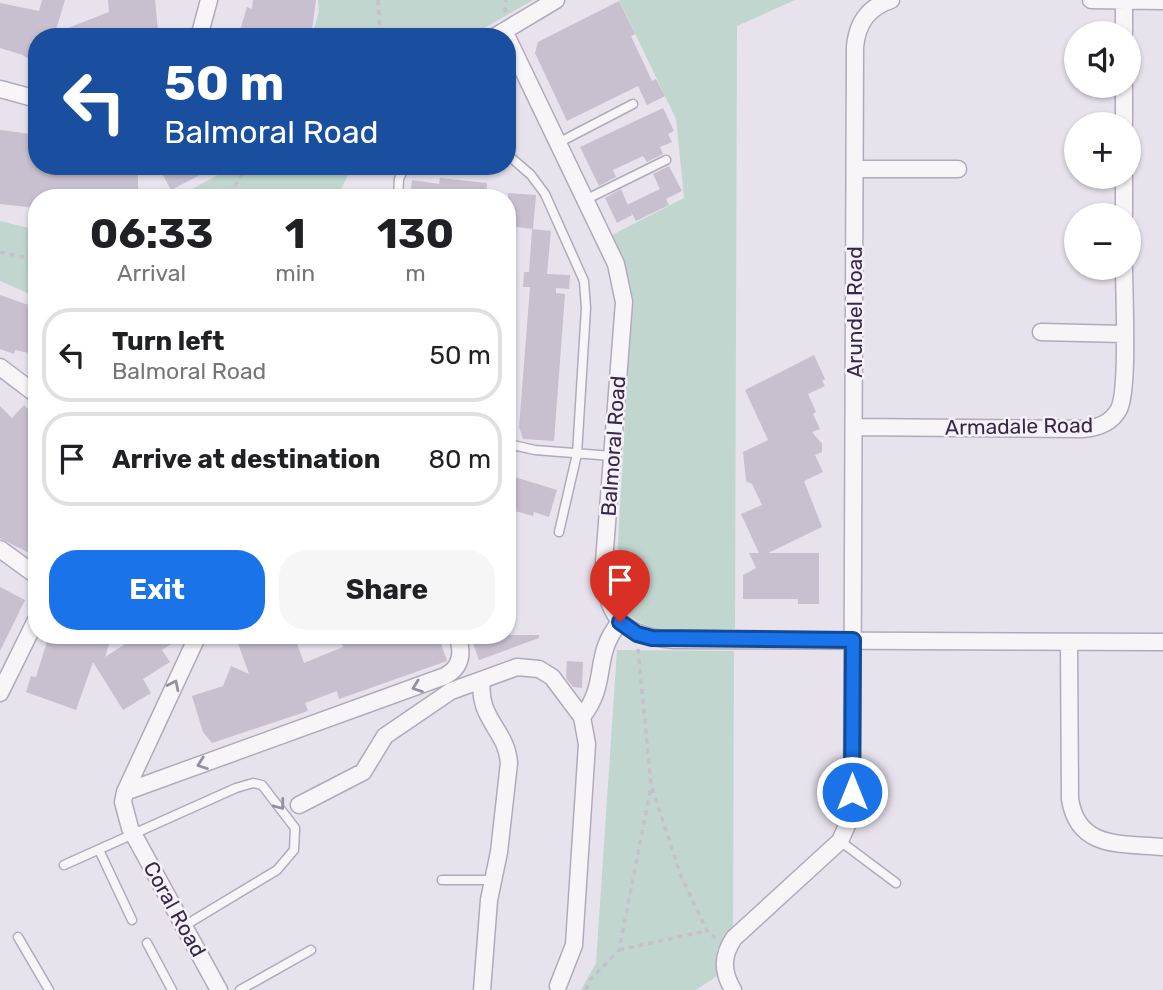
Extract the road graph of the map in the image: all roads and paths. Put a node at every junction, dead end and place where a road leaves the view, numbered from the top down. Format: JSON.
{"nodes":[{"id":1,"x":209,"y":0,"type":"edge"},
{"id":2,"x":378,"y":0,"type":"edge"},
{"id":3,"x":556,"y":0,"type":"edge"},
{"id":4,"x":891,"y":0,"type":"edge"},
{"id":5,"x":1091,"y":0,"type":"edge"},
{"id":6,"x":1124,"y":0,"type":"edge"},
{"id":7,"x":1163,"y":1,"type":"edge"},
{"id":8,"x":1124,"y":21,"type":"edge"},
{"id":9,"x":201,"y":28,"type":"edge"},
{"id":10,"x":380,"y":28,"type":"edge"},
{"id":11,"x":515,"y":28,"type":"edge"},
{"id":12,"x":516,"y":61,"type":"edge"},
{"id":13,"x":0,"y":89,"type":"edge"},
{"id":14,"x":28,"y":97,"type":"edge"},
{"id":15,"x":633,"y":104,"type":"dead end"},
{"id":16,"x":558,"y":143,"type":"junction"},
{"id":17,"x":666,"y":160,"type":"dead end"},
{"id":18,"x":516,"y":162,"type":"edge"},
{"id":19,"x":855,"y":169,"type":"junction"},
{"id":20,"x":958,"y":169,"type":"dead end"},
{"id":21,"x":585,"y":200,"type":"junction"},
{"id":22,"x":0,"y":252,"type":"edge"},
{"id":23,"x":28,"y":258,"type":"edge"},
{"id":24,"x":1124,"y":280,"type":"edge"},
{"id":25,"x":1041,"y":332,"type":"dead end"},
{"id":26,"x":1124,"y":334,"type":"junction"},
{"id":27,"x":0,"y":367,"type":"edge"},
{"id":28,"x":28,"y":388,"type":"edge"},
{"id":29,"x":854,"y":427,"type":"junction"},
{"id":30,"x":516,"y":445,"type":"edge"},
{"id":31,"x":577,"y":454,"type":"junction"},
{"id":32,"x":612,"y":456,"type":"junction"},
{"id":33,"x":559,"y":532,"type":"dead end"},
{"id":34,"x":0,"y":549,"type":"edge"},
{"id":35,"x":28,"y":569,"type":"edge"},
{"id":36,"x":620,"y":622,"type":"junction"},
{"id":37,"x":637,"y":634,"type":"junction"},
{"id":38,"x":28,"y":636,"type":"edge"},
{"id":39,"x":853,"y":640,"type":"junction"},
{"id":40,"x":1069,"y":642,"type":"junction"},
{"id":41,"x":1163,"y":642,"type":"edge"},
{"id":42,"x":194,"y":644,"type":"edge"},
{"id":43,"x":459,"y":644,"type":"edge"},
{"id":44,"x":482,"y":681,"type":"junction"},
{"id":45,"x":0,"y":693,"type":"edge"},
{"id":46,"x":582,"y":717,"type":"junction"},
{"id":47,"x":651,"y":785,"type":"junction"},
{"id":48,"x":125,"y":792,"type":"junction"},
{"id":49,"x":299,"y":805,"type":"dead end"},
{"id":50,"x":132,"y":831,"type":"junction"},
{"id":51,"x":840,"y":841,"type":"junction"},
{"id":52,"x":1163,"y":847,"type":"edge"},
{"id":53,"x":99,"y":850,"type":"junction"},
{"id":54,"x":64,"y":865,"type":"dead end"},
{"id":55,"x":442,"y":880,"type":"dead end"},
{"id":56,"x":494,"y":880,"type":"junction"},
{"id":57,"x":895,"y":883,"type":"dead end"},
{"id":58,"x":132,"y":920,"type":"dead end"},
{"id":59,"x":184,"y":926,"type":"junction"},
{"id":60,"x":707,"y":931,"type":"junction"},
{"id":61,"x":18,"y":937,"type":"dead end"},
{"id":62,"x":147,"y":943,"type":"dead end"},
{"id":63,"x":727,"y":949,"type":"junction"},
{"id":64,"x":311,"y":950,"type":"dead end"},
{"id":65,"x":619,"y":950,"type":"junction"},
{"id":66,"x":558,"y":986,"type":"dead end"},
{"id":67,"x":49,"y":990,"type":"edge"},
{"id":68,"x":172,"y":990,"type":"edge"},
{"id":69,"x":219,"y":990,"type":"edge"},
{"id":70,"x":240,"y":990,"type":"edge"},
{"id":71,"x":482,"y":990,"type":"edge"},
{"id":72,"x":586,"y":990,"type":"edge"},
{"id":73,"x":733,"y":990,"type":"edge"}],
"edges":[{"from":1,"to":9,"type":"street"},
{"from":2,"to":10,"type":"path"},
{"from":3,"to":11,"type":"street"},
{"from":4,"to":19,"type":"street","name":"Arundel Road"},
{"from":5,"to":6,"type":"street"},
{"from":6,"to":7,"type":"street"},
{"from":6,"to":8,"type":"street"},
{"from":12,"to":16,"type":"street","name":"Balmoral Road"},
{"from":13,"to":14,"type":"street"},
{"from":15,"to":16,"type":"lane"},
{"from":16,"to":21,"type":"street","name":"Balmoral Road"},
{"from":17,"to":21,"type":"lane"},
{"from":18,"to":31,"type":"lane"},
{"from":19,"to":20,"type":"street"},
{"from":19,"to":29,"type":"street","name":"Arundel Road"},
{"from":21,"to":32,"type":"street","name":"Balmoral Road"},
{"from":22,"to":23,"type":"path"},
{"from":24,"to":26,"type":"street","name":"Armadale Road"},
{"from":25,"to":26,"type":"street"},
{"from":26,"to":29,"type":"street","name":"Armadale Road"},
{"from":27,"to":28,"type":"street"},
{"from":29,"to":39,"type":"street","name":"Arundel Road"},
{"from":30,"to":31,"type":"lane"},
{"from":31,"to":32,"type":"lane"},
{"from":31,"to":33,"type":"lane"},
{"from":32,"to":36,"type":"street","name":"Balmoral Road"},
{"from":34,"to":35,"type":"street"},
{"from":36,"to":37,"type":"street","name":"Balmoral Road"},
{"from":36,"to":46,"type":"street"},
{"from":37,"to":39,"type":"street","name":"Balmoral Road"},
{"from":37,"to":47,"type":"path"},
{"from":38,"to":45,"type":"street"},
{"from":39,"to":40,"type":"street","name":"Balmoral Road"},
{"from":39,"to":51,"type":"street","name":"Arundel Road"},
{"from":40,"to":41,"type":"street","name":"Balmoral Road"},
{"from":40,"to":52,"type":"street"},
{"from":48,"to":42,"type":"street","one_way":true},
{"from":43,"to":48,"type":"street","one_way":true},
{"from":44,"to":46,"type":"street"},
{"from":44,"to":49,"type":"street"},
{"from":44,"to":56,"type":"street"},
{"from":46,"to":66,"type":"street"},
{"from":47,"to":60,"type":"path"},
{"from":47,"to":65,"type":"path"},
{"from":48,"to":50,"type":"street","name":"Coral Road"},
{"from":50,"to":53,"type":"lane"},
{"from":50,"to":59,"type":"street","name":"Coral Road"},
{"from":50,"to":59,"type":"lane","one_way":true},
{"from":51,"to":57,"type":"lane"},
{"from":51,"to":63,"type":"street"},
{"from":53,"to":54,"type":"lane"},
{"from":53,"to":58,"type":"lane"},
{"from":55,"to":56,"type":"lane"},
{"from":56,"to":71,"type":"street"},
{"from":59,"to":69,"type":"street","name":"Coral Road"},
{"from":60,"to":63,"type":"path"},
{"from":60,"to":65,"type":"path"},
{"from":61,"to":67,"type":"lane"},
{"from":62,"to":68,"type":"lane"},
{"from":63,"to":73,"type":"street"},
{"from":64,"to":70,"type":"lane"},
{"from":65,"to":72,"type":"path"}]}
